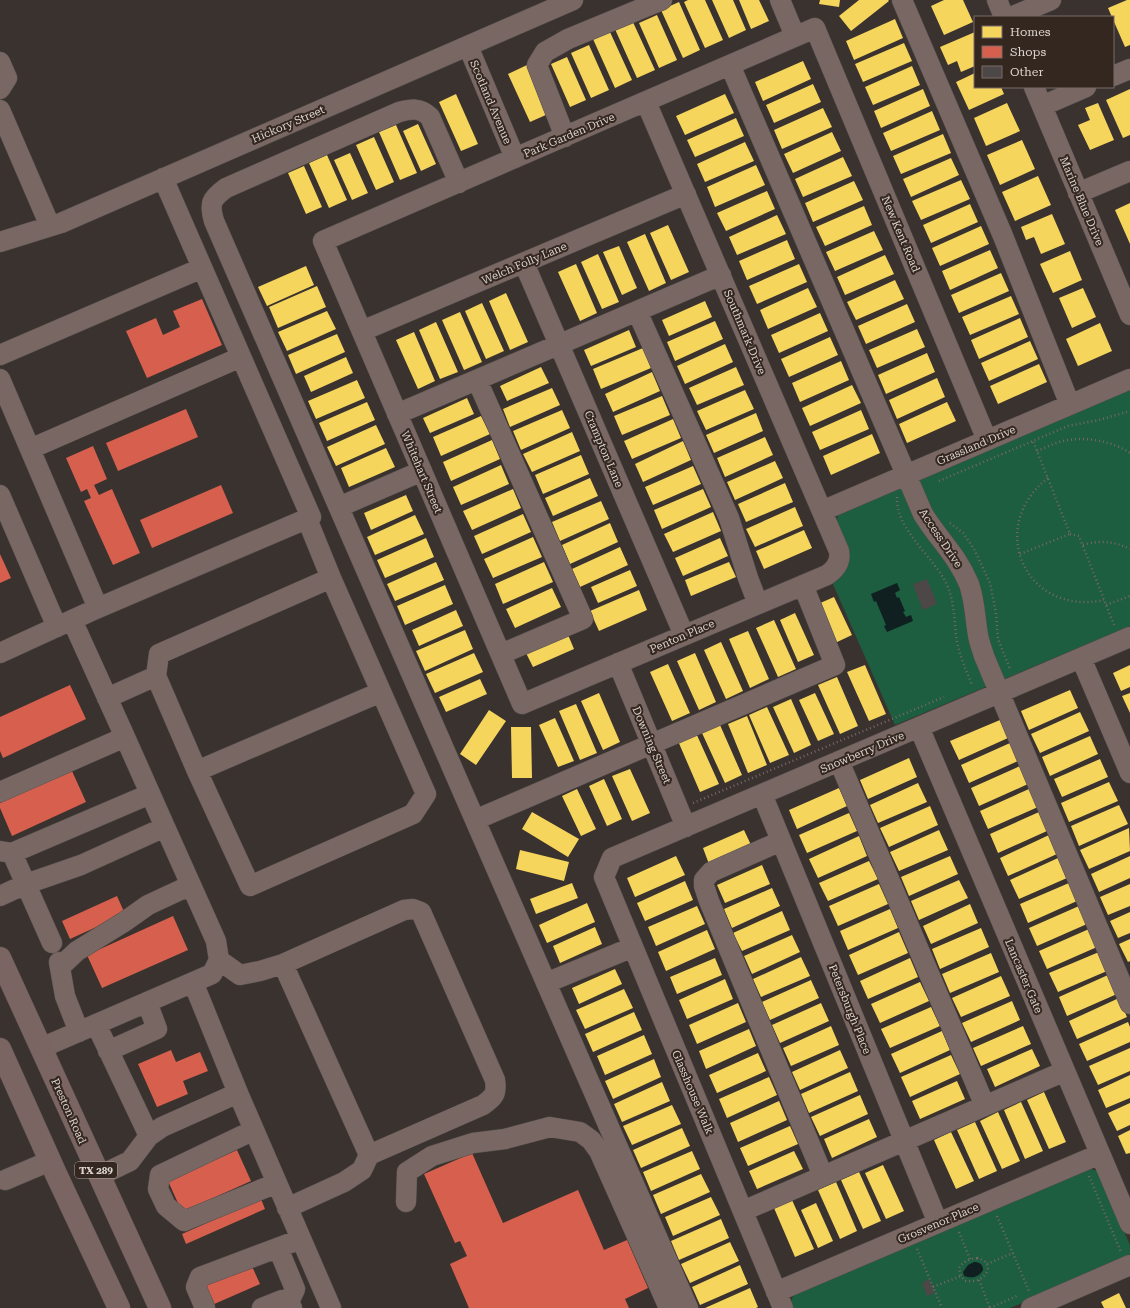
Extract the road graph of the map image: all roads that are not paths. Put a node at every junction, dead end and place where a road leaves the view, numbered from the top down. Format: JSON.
{"nodes":[{"id":1,"x":573,"y":0,"type":"edge"},
{"id":2,"x":662,"y":0,"type":"edge"},
{"id":3,"x":780,"y":0,"type":"edge"},
{"id":4,"x":902,"y":0,"type":"edge"},
{"id":5,"x":997,"y":0,"type":"edge"},
{"id":6,"x":1051,"y":0,"type":"edge"},
{"id":7,"x":1004,"y":16,"type":"edge"},
{"id":8,"x":1013,"y":16,"type":"edge"},
{"id":9,"x":815,"y":28,"type":"joint"},
{"id":10,"x":795,"y":36,"type":"junction"},
{"id":11,"x":468,"y":46,"type":"junction"},
{"id":12,"x":0,"y":62,"type":"edge"},
{"id":13,"x":730,"y":65,"type":"junction"},
{"id":14,"x":1130,"y":69,"type":"edge"},
{"id":15,"x":1114,"y":76,"type":"edge"},
{"id":16,"x":1034,"y":88,"type":"edge"},
{"id":17,"x":1084,"y":88,"type":"edge"},
{"id":18,"x":0,"y":89,"type":"edge"},
{"id":19,"x":646,"y":102,"type":"junction"},
{"id":20,"x":1042,"y":106,"type":"junction"},
{"id":21,"x":0,"y":110,"type":"edge"},
{"id":22,"x":565,"y":137,"type":"junction"},
{"id":23,"x":515,"y":158,"type":"junction"},
{"id":24,"x":1130,"y":171,"type":"edge"},
{"id":25,"x":163,"y":178,"type":"junction"},
{"id":26,"x":459,"y":183,"type":"junction"},
{"id":27,"x":1078,"y":193,"type":"junction"},
{"id":28,"x":686,"y":194,"type":"junction"},
{"id":29,"x":50,"y":226,"type":"junction"},
{"id":30,"x":323,"y":241,"type":"joint"},
{"id":31,"x":0,"y":242,"type":"edge"},
{"id":32,"x":524,"y":263,"type":"junction"},
{"id":33,"x":202,"y":268,"type":"junction"},
{"id":34,"x":721,"y":275,"type":"junction"},
{"id":35,"x":1123,"y":276,"type":"edge"},
{"id":36,"x":637,"y":311,"type":"junction"},
{"id":37,"x":1130,"y":315,"type":"edge"},
{"id":38,"x":362,"y":331,"type":"junction"},
{"id":39,"x":559,"y":345,"type":"junction"},
{"id":40,"x":0,"y":355,"type":"edge"},
{"id":41,"x":241,"y":357,"type":"junction"},
{"id":42,"x":0,"y":379,"type":"edge"},
{"id":43,"x":477,"y":380,"type":"junction"},
{"id":44,"x":1130,"y":380,"type":"edge"},
{"id":45,"x":1070,"y":405,"type":"junction"},
{"id":46,"x":397,"y":414,"type":"junction"},
{"id":47,"x":987,"y":440,"type":"junction"},
{"id":48,"x":30,"y":449,"type":"junction"},
{"id":49,"x":422,"y":471,"type":"junction"},
{"id":50,"x":905,"y":475,"type":"junction"},
{"id":51,"x":0,"y":495,"type":"edge"},
{"id":52,"x":339,"y":507,"type":"junction"},
{"id":53,"x":822,"y":511,"type":"junction"},
{"id":54,"x":307,"y":519,"type":"junction"},
{"id":55,"x":838,"y":564,"type":"joint"},
{"id":56,"x":331,"y":578,"type":"junction"},
{"id":57,"x":803,"y":585,"type":"junction"},
{"id":58,"x":758,"y":604,"type":"junction"},
{"id":59,"x":98,"y":608,"type":"junction"},
{"id":60,"x":64,"y":624,"type":"junction"},
{"id":61,"x":684,"y":635,"type":"junction"},
{"id":62,"x":1130,"y":637,"type":"edge"},
{"id":63,"x":0,"y":653,"type":"edge"},
{"id":64,"x":501,"y":654,"type":"junction"},
{"id":65,"x":1081,"y":658,"type":"junction"},
{"id":66,"x":618,"y":664,"type":"junction"},
{"id":67,"x":156,"y":676,"type":"junction"},
{"id":68,"x":381,"y":692,"type":"junction"},
{"id":69,"x":1000,"y":693,"type":"junction"},
{"id":70,"x":107,"y":698,"type":"junction"},
{"id":71,"x":522,"y":704,"type":"joint"},
{"id":72,"x":919,"y":728,"type":"junction"},
{"id":73,"x":125,"y":737,"type":"junction"},
{"id":74,"x":651,"y":744,"type":"junction"},
{"id":75,"x":839,"y":761,"type":"junction"},
{"id":76,"x":197,"y":771,"type":"junction"},
{"id":77,"x":1130,"y":774,"type":"edge"},
{"id":78,"x":0,"y":792,"type":"edge"},
{"id":79,"x":150,"y":794,"type":"junction"},
{"id":80,"x":762,"y":794,"type":"junction"},
{"id":81,"x":475,"y":820,"type":"junction"},
{"id":82,"x":165,"y":827,"type":"junction"},
{"id":83,"x":686,"y":827,"type":"junction"},
{"id":84,"x":781,"y":841,"type":"junction"},
{"id":85,"x":6,"y":852,"type":"edge"},
{"id":86,"x":604,"y":877,"type":"joint"},
{"id":87,"x":26,"y":884,"type":"junction"},
{"id":88,"x":191,"y":885,"type":"junction"},
{"id":89,"x":0,"y":896,"type":"edge"},
{"id":90,"x":52,"y":943,"type":"dead end"},
{"id":91,"x":633,"y":947,"type":"junction"},
{"id":92,"x":0,"y":958,"type":"edge"},
{"id":93,"x":219,"y":960,"type":"junction"},
{"id":94,"x":283,"y":964,"type":"junction"},
{"id":95,"x":192,"y":982,"type":"junction"},
{"id":96,"x":546,"y":984,"type":"junction"},
{"id":97,"x":147,"y":1002,"type":"junction"},
{"id":98,"x":1130,"y":1004,"type":"edge"},
{"id":99,"x":87,"y":1028,"type":"junction"},
{"id":100,"x":41,"y":1048,"type":"junction"},
{"id":101,"x":0,"y":1049,"type":"edge"},
{"id":102,"x":108,"y":1051,"type":"junction"},
{"id":103,"x":1065,"y":1071,"type":"junction"},
{"id":104,"x":238,"y":1093,"type":"junction"},
{"id":105,"x":985,"y":1106,"type":"junction"},
{"id":106,"x":254,"y":1130,"type":"junction"},
{"id":107,"x":150,"y":1136,"type":"junction"},
{"id":108,"x":904,"y":1141,"type":"junction"},
{"id":109,"x":1100,"y":1154,"type":"junction"},
{"id":110,"x":369,"y":1155,"type":"junction"},
{"id":111,"x":50,"y":1161,"type":"junction"},
{"id":112,"x":130,"y":1161,"type":"junction"},
{"id":113,"x":160,"y":1175,"type":"junction"},
{"id":114,"x":98,"y":1176,"type":"junction"},
{"id":115,"x":823,"y":1176,"type":"junction"},
{"id":116,"x":5,"y":1180,"type":"dead end"},
{"id":117,"x":277,"y":1183,"type":"junction"},
{"id":118,"x":406,"y":1202,"type":"dead end"},
{"id":119,"x":288,"y":1208,"type":"junction"},
{"id":120,"x":743,"y":1211,"type":"junction"},
{"id":121,"x":946,"y":1220,"type":"junction"},
{"id":122,"x":1130,"y":1224,"type":"edge"},
{"id":123,"x":301,"y":1239,"type":"junction"},
{"id":124,"x":278,"y":1248,"type":"junction"},
{"id":125,"x":1122,"y":1260,"type":"edge"},
{"id":126,"x":292,"y":1300,"type":"edge"},
{"id":127,"x":780,"y":1300,"type":"edge"},
{"id":128,"x":1057,"y":1303,"type":"edge"},
{"id":129,"x":119,"y":1308,"type":"edge"},
{"id":130,"x":160,"y":1308,"type":"edge"},
{"id":131,"x":205,"y":1308,"type":"edge"},
{"id":132,"x":262,"y":1308,"type":"edge"},
{"id":133,"x":330,"y":1308,"type":"edge"},
{"id":134,"x":669,"y":1308,"type":"edge"},
{"id":135,"x":688,"y":1308,"type":"edge"},
{"id":136,"x":1031,"y":1308,"type":"edge"}],
"edges":[{"from":1,"to":11,"type":"street","name":"Hickory Street"},
{"from":2,"to":22,"type":"street"},
{"from":3,"to":10,"type":"street"},
{"from":4,"to":45,"type":"street"},
{"from":5,"to":7,"type":"street"},
{"from":6,"to":8,"type":"street"},
{"from":9,"to":10,"type":"street","name":"Park Garden Drive"},
{"from":9,"to":47,"type":"street","name":"New Kent Road"},
{"from":10,"to":13,"type":"street","name":"Park Garden Drive"},
{"from":11,"to":23,"type":"street","name":"Scotland Avenue"},
{"from":11,"to":25,"type":"street","name":"Hickory Street"},
{"from":12,"to":18,"type":"street"},
{"from":13,"to":19,"type":"street","name":"Park Garden Drive"},
{"from":13,"to":50,"type":"street","name":"Access Drive"},
{"from":14,"to":15,"type":"street"},
{"from":16,"to":20,"type":"street","name":"Marine Blue Drive"},
{"from":17,"to":20,"type":"street"},
{"from":19,"to":22,"type":"street","name":"Park Garden Drive"},
{"from":19,"to":28,"type":"street","name":"Southmark Drive"},
{"from":20,"to":27,"type":"street","name":"Marine Blue Drive"},
{"from":21,"to":29,"type":"street"},
{"from":22,"to":23,"type":"street","name":"Park Garden Drive"},
{"from":23,"to":26,"type":"street","name":"Park Garden Drive"},
{"from":24,"to":27,"type":"street"},
{"from":25,"to":29,"type":"street","name":"Hickory Street"},
{"from":25,"to":33,"type":"street"},
{"from":26,"to":30,"type":"street","name":"Park Garden Drive"},
{"from":26,"to":52,"type":"street"},
{"from":27,"to":35,"type":"street","name":"Marine Blue Drive"},
{"from":28,"to":32,"type":"street","name":"Welch Folly Lane"},
{"from":28,"to":34,"type":"street","name":"Southmark Drive"},
{"from":29,"to":31,"type":"street","name":"Hickory Street"},
{"from":30,"to":38,"type":"street","name":"Whitehart Street"},
{"from":32,"to":38,"type":"street","name":"Welch Folly Lane"},
{"from":32,"to":39,"type":"street","name":"Crampton Lane"},
{"from":33,"to":40,"type":"street"},
{"from":33,"to":41,"type":"street"},
{"from":34,"to":36,"type":"street"},
{"from":34,"to":53,"type":"street","name":"Southmark Drive"},
{"from":35,"to":37,"type":"street","name":"Marine Blue Drive"},
{"from":36,"to":39,"type":"street"},
{"from":36,"to":58,"type":"street"},
{"from":38,"to":46,"type":"street","name":"Whitehart Street"},
{"from":39,"to":43,"type":"street"},
{"from":39,"to":61,"type":"street","name":"Crampton Lane"},
{"from":41,"to":48,"type":"street"},
{"from":41,"to":54,"type":"street"},
{"from":42,"to":48,"type":"street"},
{"from":43,"to":46,"type":"street"},
{"from":43,"to":64,"type":"street"},
{"from":44,"to":45,"type":"street","name":"Grassland Drive"},
{"from":45,"to":47,"type":"street","name":"Grassland Drive"},
{"from":46,"to":49,"type":"street","name":"Whitehart Street"},
{"from":47,"to":50,"type":"street","name":"Grassland Drive"},
{"from":48,"to":59,"type":"street"},
{"from":49,"to":52,"type":"street"},
{"from":49,"to":64,"type":"street","name":"Whitehart Street"},
{"from":50,"to":53,"type":"street","name":"Grassland Drive"},
{"from":50,"to":69,"type":"street","name":"Access Drive"},
{"from":51,"to":60,"type":"street"},
{"from":52,"to":81,"type":"street"},
{"from":53,"to":55,"type":"street","name":"Southmark Drive"},
{"from":54,"to":56,"type":"street"},
{"from":54,"to":59,"type":"street"},
{"from":55,"to":57,"type":"street","name":"Penton Place"},
{"from":56,"to":67,"type":"street"},
{"from":56,"to":68,"type":"street"},
{"from":57,"to":58,"type":"street","name":"Penton Place"},
{"from":57,"to":74,"type":"street"},
{"from":58,"to":61,"type":"street","name":"Penton Place"},
{"from":59,"to":60,"type":"street"},
{"from":60,"to":63,"type":"street"},
{"from":60,"to":70,"type":"street"},
{"from":61,"to":66,"type":"street","name":"Penton Place"},
{"from":62,"to":65,"type":"street","name":"Snowberry Drive"},
{"from":64,"to":71,"type":"street","name":"Whitehart Street"},
{"from":65,"to":69,"type":"street","name":"Snowberry Drive"},
{"from":65,"to":77,"type":"street"},
{"from":66,"to":71,"type":"street","name":"Penton Place"},
{"from":66,"to":74,"type":"street","name":"Downing Street"},
{"from":67,"to":70,"type":"street"},
{"from":67,"to":76,"type":"street"},
{"from":68,"to":76,"type":"street"},
{"from":68,"to":76,"type":"street"},
{"from":69,"to":72,"type":"street","name":"Snowberry Drive"},
{"from":69,"to":98,"type":"street","name":"Access Drive"},
{"from":70,"to":73,"type":"street"},
{"from":72,"to":75,"type":"street","name":"Snowberry Drive"},
{"from":72,"to":103,"type":"street","name":"Lancaster Gate"},
{"from":73,"to":78,"type":"street"},
{"from":73,"to":79,"type":"street"},
{"from":74,"to":81,"type":"street"},
{"from":74,"to":83,"type":"street","name":"Downing Street"},
{"from":75,"to":80,"type":"street","name":"Snowberry Drive"},
{"from":75,"to":105,"type":"street"},
{"from":79,"to":82,"type":"street"},
{"from":79,"to":85,"type":"street"},
{"from":80,"to":83,"type":"street","name":"Snowberry Drive"},
{"from":80,"to":84,"type":"street","name":"Petersburgh Place"},
{"from":81,"to":96,"type":"street"},
{"from":82,"to":87,"type":"street"},
{"from":82,"to":88,"type":"street"},
{"from":83,"to":86,"type":"street","name":"Snowberry Drive"},
{"from":84,"to":108,"type":"street","name":"Petersburgh Place"},
{"from":84,"to":115,"type":"street"},
{"from":85,"to":87,"type":"street"},
{"from":86,"to":91,"type":"street","name":"Glasshouse Walk"},
{"from":87,"to":89,"type":"street"},
{"from":87,"to":90,"type":"street"},
{"from":88,"to":93,"type":"street"},
{"from":88,"to":99,"type":"street"},
{"from":91,"to":96,"type":"street"},
{"from":91,"to":120,"type":"street","name":"Glasshouse Walk"},
{"from":92,"to":100,"type":"main road","name":"Preston Road","number":"TX 289"},
{"from":93,"to":94,"type":"street"},
{"from":93,"to":95,"type":"street"},
{"from":94,"to":110,"type":"street"},
{"from":94,"to":110,"type":"street"},
{"from":95,"to":97,"type":"street"},
{"from":95,"to":104,"type":"street"},
{"from":96,"to":135,"type":"street"},
{"from":97,"to":99,"type":"street"},
{"from":97,"to":102,"type":"street"},
{"from":99,"to":100,"type":"street"},
{"from":99,"to":102,"type":"street"},
{"from":100,"to":114,"type":"main road","name":"Preston Road","number":"TX 289"},
{"from":101,"to":111,"type":"main road","number":"TX 289"},
{"from":102,"to":107,"type":"street"},
{"from":103,"to":105,"type":"street"},
{"from":103,"to":109,"type":"street","name":"Lancaster Gate"},
{"from":104,"to":106,"type":"street"},
{"from":104,"to":107,"type":"street"},
{"from":105,"to":108,"type":"street"},
{"from":106,"to":113,"type":"street"},
{"from":106,"to":117,"type":"street"},
{"from":107,"to":112,"type":"street"},
{"from":108,"to":115,"type":"street"},
{"from":108,"to":121,"type":"street","name":"Petersburgh Place"},
{"from":109,"to":121,"type":"street","name":"Grosvenor Place"},
{"from":109,"to":122,"type":"street","name":"Lancaster Gate"},
{"from":110,"to":119,"type":"street"},
{"from":111,"to":116,"type":"street"},
{"from":111,"to":129,"type":"main road","number":"TX 289"},
{"from":112,"to":113,"type":"street"},
{"from":112,"to":114,"type":"street"},
{"from":113,"to":117,"type":"street"},
{"from":114,"to":130,"type":"main road","name":"Preston Road","number":"TX 289"},
{"from":115,"to":120,"type":"street"},
{"from":117,"to":119,"type":"street"},
{"from":118,"to":134,"type":"street"},
{"from":119,"to":123,"type":"street"},
{"from":120,"to":127,"type":"street","name":"Glasshouse Walk"},
{"from":121,"to":127,"type":"street","name":"Grosvenor Place"},
{"from":123,"to":124,"type":"street"},
{"from":123,"to":133,"type":"street"},
{"from":124,"to":126,"type":"street"},
{"from":124,"to":131,"type":"street"},
{"from":125,"to":128,"type":"street"},
{"from":126,"to":132,"type":"street"},
{"from":128,"to":136,"type":"street"}]}
